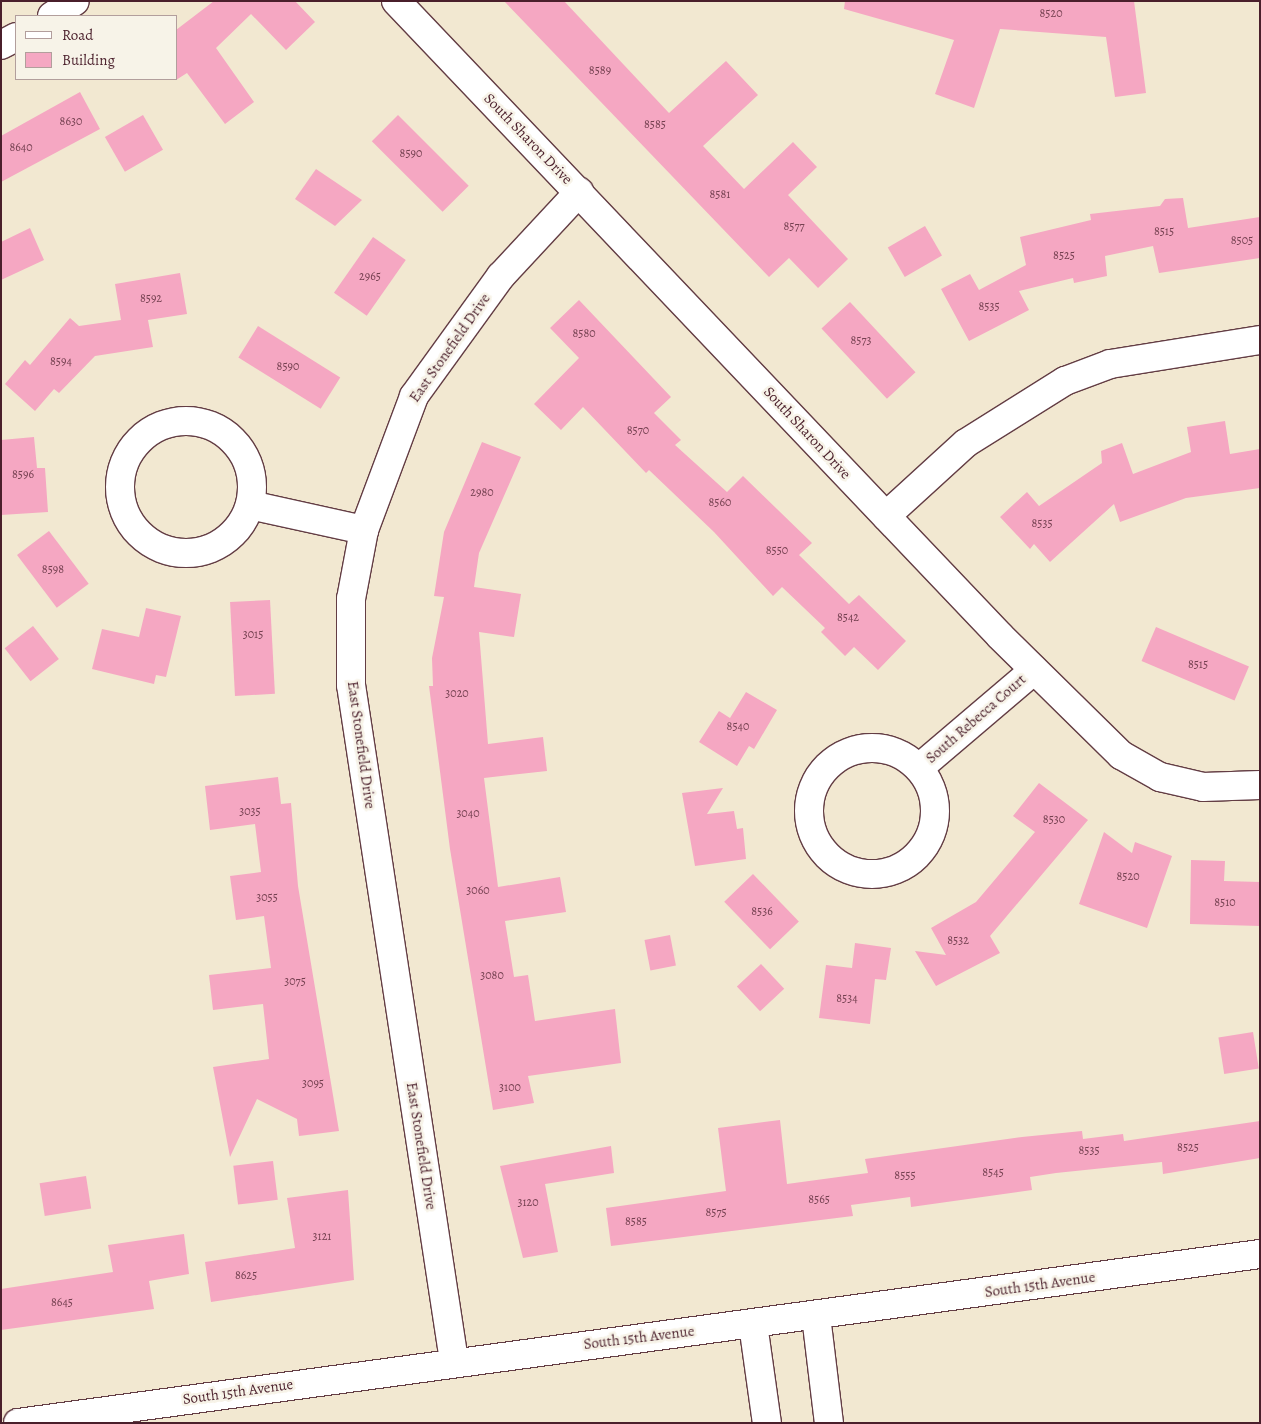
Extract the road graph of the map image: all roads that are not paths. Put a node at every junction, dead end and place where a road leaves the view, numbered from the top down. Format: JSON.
{"nodes":[{"id":1,"x":75,"y":1,"type":"edge"},
{"id":2,"x":396,"y":1,"type":"edge"},
{"id":3,"x":54,"y":15,"type":"edge"},
{"id":4,"x":15,"y":38,"type":"edge"},
{"id":5,"x":1,"y":45,"type":"edge"},
{"id":6,"x":579,"y":192,"type":"junction"},
{"id":7,"x":1260,"y":340,"type":"edge"},
{"id":8,"x":250,"y":505,"type":"junction"},
{"id":9,"x":886,"y":516,"type":"junction"},
{"id":10,"x":364,"y":530,"type":"junction"},
{"id":11,"x":1034,"y":670,"type":"junction"},
{"id":12,"x":919,"y":768,"type":"junction"},
{"id":13,"x":1260,"y":785,"type":"edge"},
{"id":14,"x":1260,"y":1254,"type":"edge"},
{"id":15,"x":816,"y":1316,"type":"junction"},
{"id":16,"x":753,"y":1324,"type":"junction"},
{"id":17,"x":454,"y":1361,"type":"junction"},
{"id":18,"x":18,"y":1423,"type":"edge"},
{"id":19,"x":767,"y":1423,"type":"edge"},
{"id":20,"x":829,"y":1423,"type":"edge"}],
"edges":[{"from":1,"to":3,"type":"street"},
{"from":2,"to":6,"type":"street","name":"South Sharon Drive"},
{"from":4,"to":5,"type":"street"},
{"from":6,"to":9,"type":"street","name":"South Sharon Drive"},
{"from":6,"to":10,"type":"street","name":"East Stonefield Drive"},
{"from":7,"to":9,"type":"street"},
{"from":8,"to":8,"type":"street"},
{"from":8,"to":10,"type":"street"},
{"from":9,"to":11,"type":"street","name":"South Sharon Drive"},
{"from":10,"to":17,"type":"street","name":"East Stonefield Drive"},
{"from":11,"to":12,"type":"street","name":"South Rebecca Court"},
{"from":11,"to":13,"type":"street","name":"South Sharon Drive"},
{"from":12,"to":12,"type":"street","name":"South Rebecca Court"},
{"from":14,"to":15,"type":"street","name":"South 15th Avenue"},
{"from":15,"to":16,"type":"street","name":"South 15th Avenue"},
{"from":15,"to":20,"type":"street"},
{"from":16,"to":17,"type":"street","name":"South 15th Avenue"},
{"from":16,"to":19,"type":"street"},
{"from":17,"to":18,"type":"street","name":"South 15th Avenue"}]}
